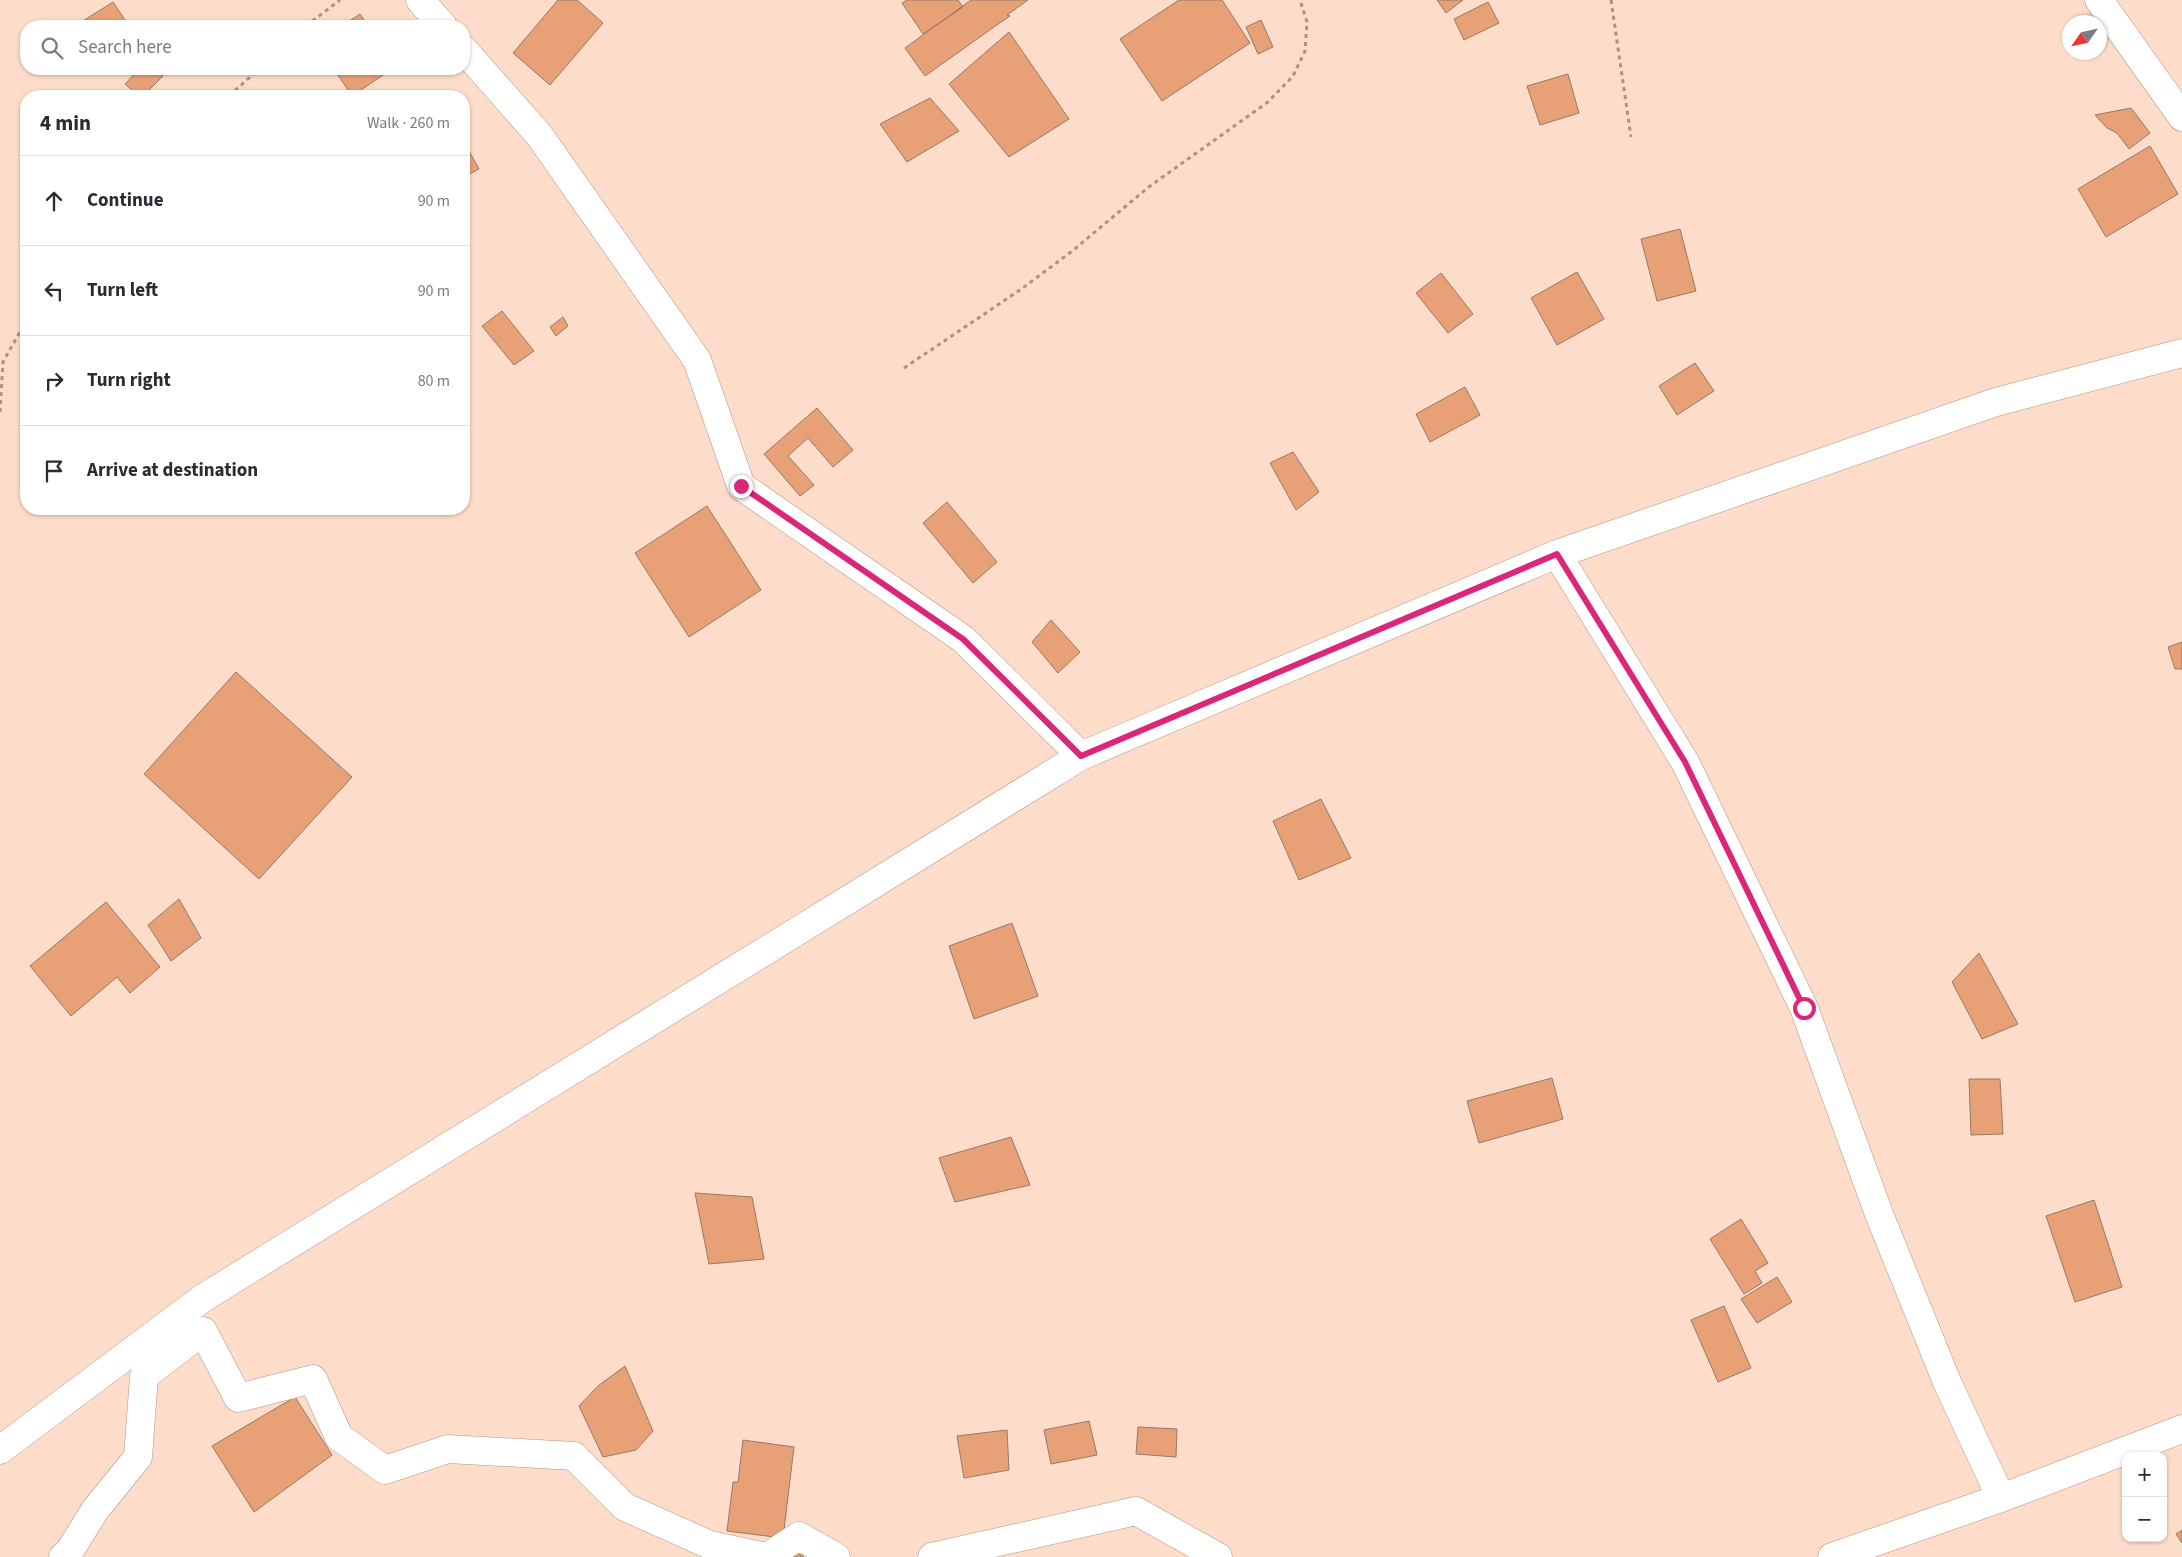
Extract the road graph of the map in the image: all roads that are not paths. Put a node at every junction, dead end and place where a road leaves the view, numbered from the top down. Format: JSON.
{"nodes":[{"id":1,"x":420,"y":0,"type":"edge"},
{"id":2,"x":2099,"y":0,"type":"edge"},
{"id":3,"x":438,"y":20,"type":"edge"},
{"id":4,"x":470,"y":57,"type":"edge"},
{"id":5,"x":2182,"y":118,"type":"edge"},
{"id":6,"x":2182,"y":353,"type":"edge"},
{"id":7,"x":1557,"y":554,"type":"junction"},
{"id":8,"x":1081,"y":756,"type":"junction"},
{"id":9,"x":2182,"y":1429,"type":"edge"},
{"id":10,"x":0,"y":1450,"type":"edge"},
{"id":11,"x":2001,"y":1498,"type":"junction"},
{"id":12,"x":63,"y":1557,"type":"edge"},
{"id":13,"x":766,"y":1557,"type":"edge"},
{"id":14,"x":836,"y":1557,"type":"edge"},
{"id":15,"x":932,"y":1557,"type":"edge"},
{"id":16,"x":1218,"y":1557,"type":"edge"},
{"id":17,"x":1832,"y":1557,"type":"edge"}],
"edges":[{"from":1,"to":3,"type":"street"},
{"from":2,"to":5,"type":"street"},
{"from":4,"to":8,"type":"street"},
{"from":6,"to":7,"type":"street"},
{"from":7,"to":8,"type":"street"},
{"from":7,"to":11,"type":"street"},
{"from":8,"to":10,"type":"street"},
{"from":9,"to":11,"type":"street"},
{"from":11,"to":17,"type":"street"},
{"from":12,"to":13,"type":"street"},
{"from":13,"to":14,"type":"street"},
{"from":15,"to":16,"type":"street"}]}
